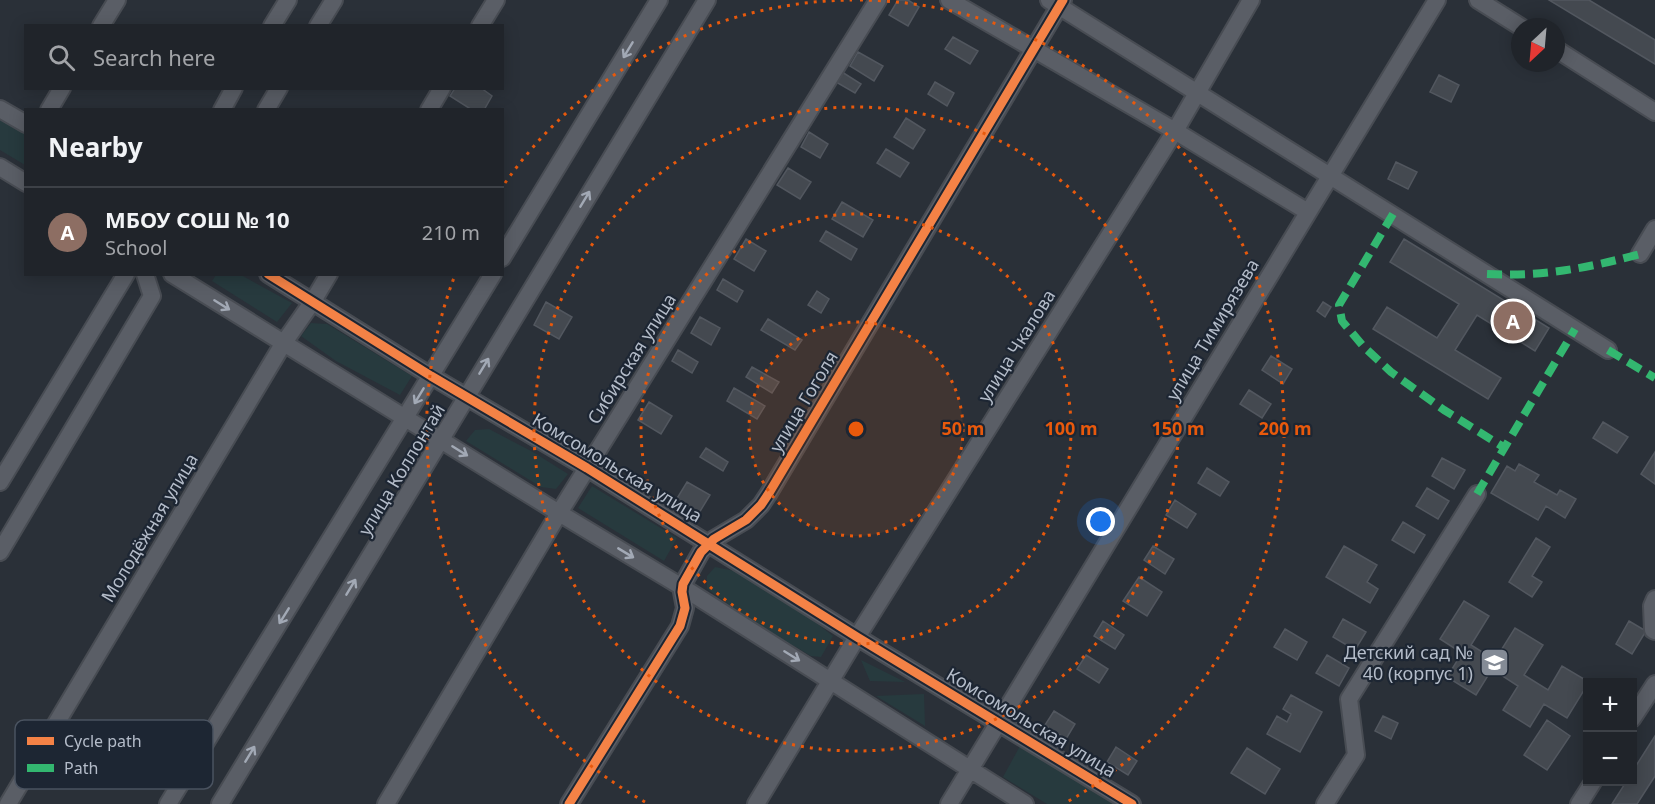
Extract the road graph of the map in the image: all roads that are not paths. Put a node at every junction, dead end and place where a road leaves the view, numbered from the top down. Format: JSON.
{"nodes":[{"id":1,"x":117,"y":0,"type":"edge"},
{"id":2,"x":288,"y":0,"type":"edge"},
{"id":3,"x":334,"y":0,"type":"edge"},
{"id":4,"x":496,"y":0,"type":"edge"},
{"id":5,"x":659,"y":0,"type":"edge"},
{"id":6,"x":707,"y":0,"type":"edge"},
{"id":7,"x":878,"y":0,"type":"edge"},
{"id":8,"x":949,"y":0,"type":"edge"},
{"id":9,"x":1251,"y":0,"type":"edge"},
{"id":10,"x":1437,"y":0,"type":"edge"},
{"id":11,"x":1478,"y":0,"type":"edge"},
{"id":12,"x":1057,"y":2,"type":"edge"},
{"id":13,"x":1511,"y":21,"type":"edge"},
{"id":14,"x":102,"y":24,"type":"edge"},
{"id":15,"x":273,"y":24,"type":"edge"},
{"id":16,"x":319,"y":24,"type":"edge"},
{"id":17,"x":481,"y":24,"type":"edge"},
{"id":18,"x":1034,"y":48,"type":"junction"},
{"id":19,"x":1565,"y":55,"type":"edge"},
{"id":20,"x":61,"y":90,"type":"edge"},
{"id":21,"x":233,"y":90,"type":"edge"},
{"id":22,"x":278,"y":90,"type":"edge"},
{"id":23,"x":441,"y":90,"type":"edge"},
{"id":24,"x":1196,"y":92,"type":"junction"},
{"id":25,"x":50,"y":108,"type":"edge"},
{"id":26,"x":223,"y":108,"type":"edge"},
{"id":27,"x":267,"y":108,"type":"edge"},
{"id":28,"x":430,"y":108,"type":"edge"},
{"id":29,"x":0,"y":109,"type":"edge"},
{"id":30,"x":1655,"y":112,"type":"edge"},
{"id":31,"x":24,"y":123,"type":"edge"},
{"id":32,"x":1175,"y":131,"type":"junction"},
{"id":33,"x":2,"y":172,"type":"edge"},
{"id":34,"x":1329,"y":174,"type":"junction"},
{"id":35,"x":24,"y":182,"type":"edge"},
{"id":36,"x":1308,"y":212,"type":"junction"},
{"id":37,"x":1655,"y":229,"type":"edge"},
{"id":38,"x":1640,"y":254,"type":"dead end"},
{"id":39,"x":504,"y":255,"type":"edge"},
{"id":40,"x":125,"y":276,"type":"edge"},
{"id":41,"x":146,"y":276,"type":"edge"},
{"id":42,"x":175,"y":276,"type":"edge"},
{"id":43,"x":271,"y":276,"type":"edge"},
{"id":44,"x":328,"y":276,"type":"edge"},
{"id":45,"x":492,"y":276,"type":"edge"},
{"id":46,"x":313,"y":301,"type":"junction"},
{"id":47,"x":283,"y":344,"type":"junction"},
{"id":48,"x":1608,"y":350,"type":"dead end"},
{"id":49,"x":431,"y":376,"type":"junction"},
{"id":50,"x":466,"y":396,"type":"junction"},
{"id":51,"x":406,"y":418,"type":"junction"},
{"id":52,"x":440,"y":439,"type":"junction"},
{"id":53,"x":587,"y":468,"type":"junction"},
{"id":54,"x":0,"y":482,"type":"edge"},
{"id":55,"x":1477,"y":495,"type":"dead end"},
{"id":56,"x":559,"y":513,"type":"junction"},
{"id":57,"x":709,"y":543,"type":"junction"},
{"id":58,"x":0,"y":552,"type":"edge"},
{"id":59,"x":682,"y":587,"type":"junction"},
{"id":60,"x":1655,"y":600,"type":"edge"},
{"id":61,"x":1655,"y":631,"type":"edge"},
{"id":62,"x":857,"y":637,"type":"junction"},
{"id":63,"x":831,"y":681,"type":"junction"},
{"id":64,"x":1655,"y":684,"type":"edge"},
{"id":65,"x":1637,"y":711,"type":"edge"},
{"id":66,"x":58,"y":720,"type":"edge"},
{"id":67,"x":999,"y":723,"type":"junction"},
{"id":68,"x":213,"y":731,"type":"edge"},
{"id":69,"x":971,"y":770,"type":"junction"},
{"id":70,"x":1590,"y":786,"type":"edge"},
{"id":71,"x":17,"y":789,"type":"edge"},
{"id":72,"x":177,"y":789,"type":"edge"},
{"id":73,"x":8,"y":804,"type":"edge"},
{"id":74,"x":168,"y":804,"type":"edge"},
{"id":75,"x":220,"y":804,"type":"edge"},
{"id":76,"x":386,"y":804,"type":"edge"},
{"id":77,"x":568,"y":804,"type":"edge"},
{"id":78,"x":756,"y":804,"type":"edge"},
{"id":79,"x":949,"y":804,"type":"edge"},
{"id":80,"x":1025,"y":804,"type":"edge"},
{"id":81,"x":1132,"y":804,"type":"edge"},
{"id":82,"x":1325,"y":804,"type":"edge"},
{"id":83,"x":1579,"y":804,"type":"edge"}],
"edges":[{"from":1,"to":14,"type":"street"},
{"from":2,"to":15,"type":"street"},
{"from":3,"to":16,"type":"street"},
{"from":4,"to":17,"type":"street"},
{"from":5,"to":39,"type":"street","one_way":true},
{"from":50,"to":6,"type":"street","name":"улица Коллонтай","one_way":true},
{"from":7,"to":53,"type":"street","name":"Сибирская улица"},
{"from":8,"to":18,"type":"street"},
{"from":9,"to":24,"type":"street","name":"улица Чкалова"},
{"from":10,"to":34,"type":"street","name":"улица Тимирязева"},
{"from":11,"to":13,"type":"street"},
{"from":12,"to":18,"type":"street","name":"улица Гоголя"},
{"from":12,"to":24,"type":"street"},
{"from":18,"to":32,"type":"street"},
{"from":18,"to":57,"type":"street","name":"улица Гоголя"},
{"from":19,"to":30,"type":"street"},
{"from":20,"to":25,"type":"street"},
{"from":21,"to":26,"type":"street"},
{"from":22,"to":27,"type":"street"},
{"from":23,"to":28,"type":"street"},
{"from":24,"to":32,"type":"street","name":"улица Чкалова"},
{"from":24,"to":34,"type":"street"},
{"from":29,"to":31,"type":"street"},
{"from":32,"to":36,"type":"street"},
{"from":32,"to":62,"type":"street","name":"улица Чкалова"},
{"from":33,"to":35,"type":"street"},
{"from":34,"to":36,"type":"street","name":"улица Тимирязева"},
{"from":34,"to":48,"type":"street"},
{"from":36,"to":67,"type":"street","name":"улица Тимирязева"},
{"from":37,"to":38,"type":"street"},
{"from":40,"to":54,"type":"street"},
{"from":41,"to":58,"type":"street"},
{"from":42,"to":47,"type":"street","one_way":true},
{"from":43,"to":46,"type":"street","name":"Комсомольская улица"},
{"from":44,"to":46,"type":"street","name":"Молодёжная улица"},
{"from":45,"to":49,"type":"street","name":"улица Коллонтай"},
{"from":46,"to":47,"type":"street","name":"Молодёжная улица"},
{"from":46,"to":49,"type":"street","name":"Комсомольская улица"},
{"from":47,"to":51,"type":"street"},
{"from":47,"to":66,"type":"street","name":"Молодёжная улица"},
{"from":49,"to":50,"type":"street","name":"Комсомольская улица"},
{"from":49,"to":51,"type":"street","name":"улица Коллонтай","one_way":true},
{"from":50,"to":52,"type":"street","name":"улица Коллонтай"},
{"from":50,"to":53,"type":"street","name":"Комсомольская улица"},
{"from":51,"to":52,"type":"street"},
{"from":51,"to":68,"type":"street","name":"улица Коллонтай","one_way":true},
{"from":52,"to":56,"type":"street","one_way":true},
{"from":75,"to":52,"type":"street","name":"улица Коллонтай","one_way":true},
{"from":53,"to":56,"type":"street","name":"Сибирская улица"},
{"from":53,"to":57,"type":"street","name":"Комсомольская улица"},
{"from":55,"to":82,"type":"street"},
{"from":56,"to":59,"type":"street","one_way":true},
{"from":56,"to":76,"type":"street","name":"Сибирская улица"},
{"from":57,"to":59,"type":"street","name":"улица Гоголя"},
{"from":57,"to":62,"type":"street","name":"Комсомольская улица"},
{"from":59,"to":63,"type":"street","one_way":true},
{"from":59,"to":77,"type":"street"},
{"from":60,"to":61,"type":"street"},
{"from":62,"to":63,"type":"street","name":"улица Чкалова"},
{"from":62,"to":67,"type":"street","name":"Комсомольская улица"},
{"from":63,"to":69,"type":"street"},
{"from":63,"to":78,"type":"street","name":"улица Чкалова"},
{"from":64,"to":65,"type":"street"},
{"from":67,"to":69,"type":"street","name":"улица Тимирязева"},
{"from":67,"to":81,"type":"street","name":"Комсомольская улица"},
{"from":69,"to":79,"type":"street","name":"улица Тимирязева"},
{"from":69,"to":80,"type":"street"},
{"from":70,"to":83,"type":"street"},
{"from":71,"to":73,"type":"street","name":"Молодёжная улица"},
{"from":72,"to":74,"type":"street","name":"улица Коллонтай","one_way":true}]}
